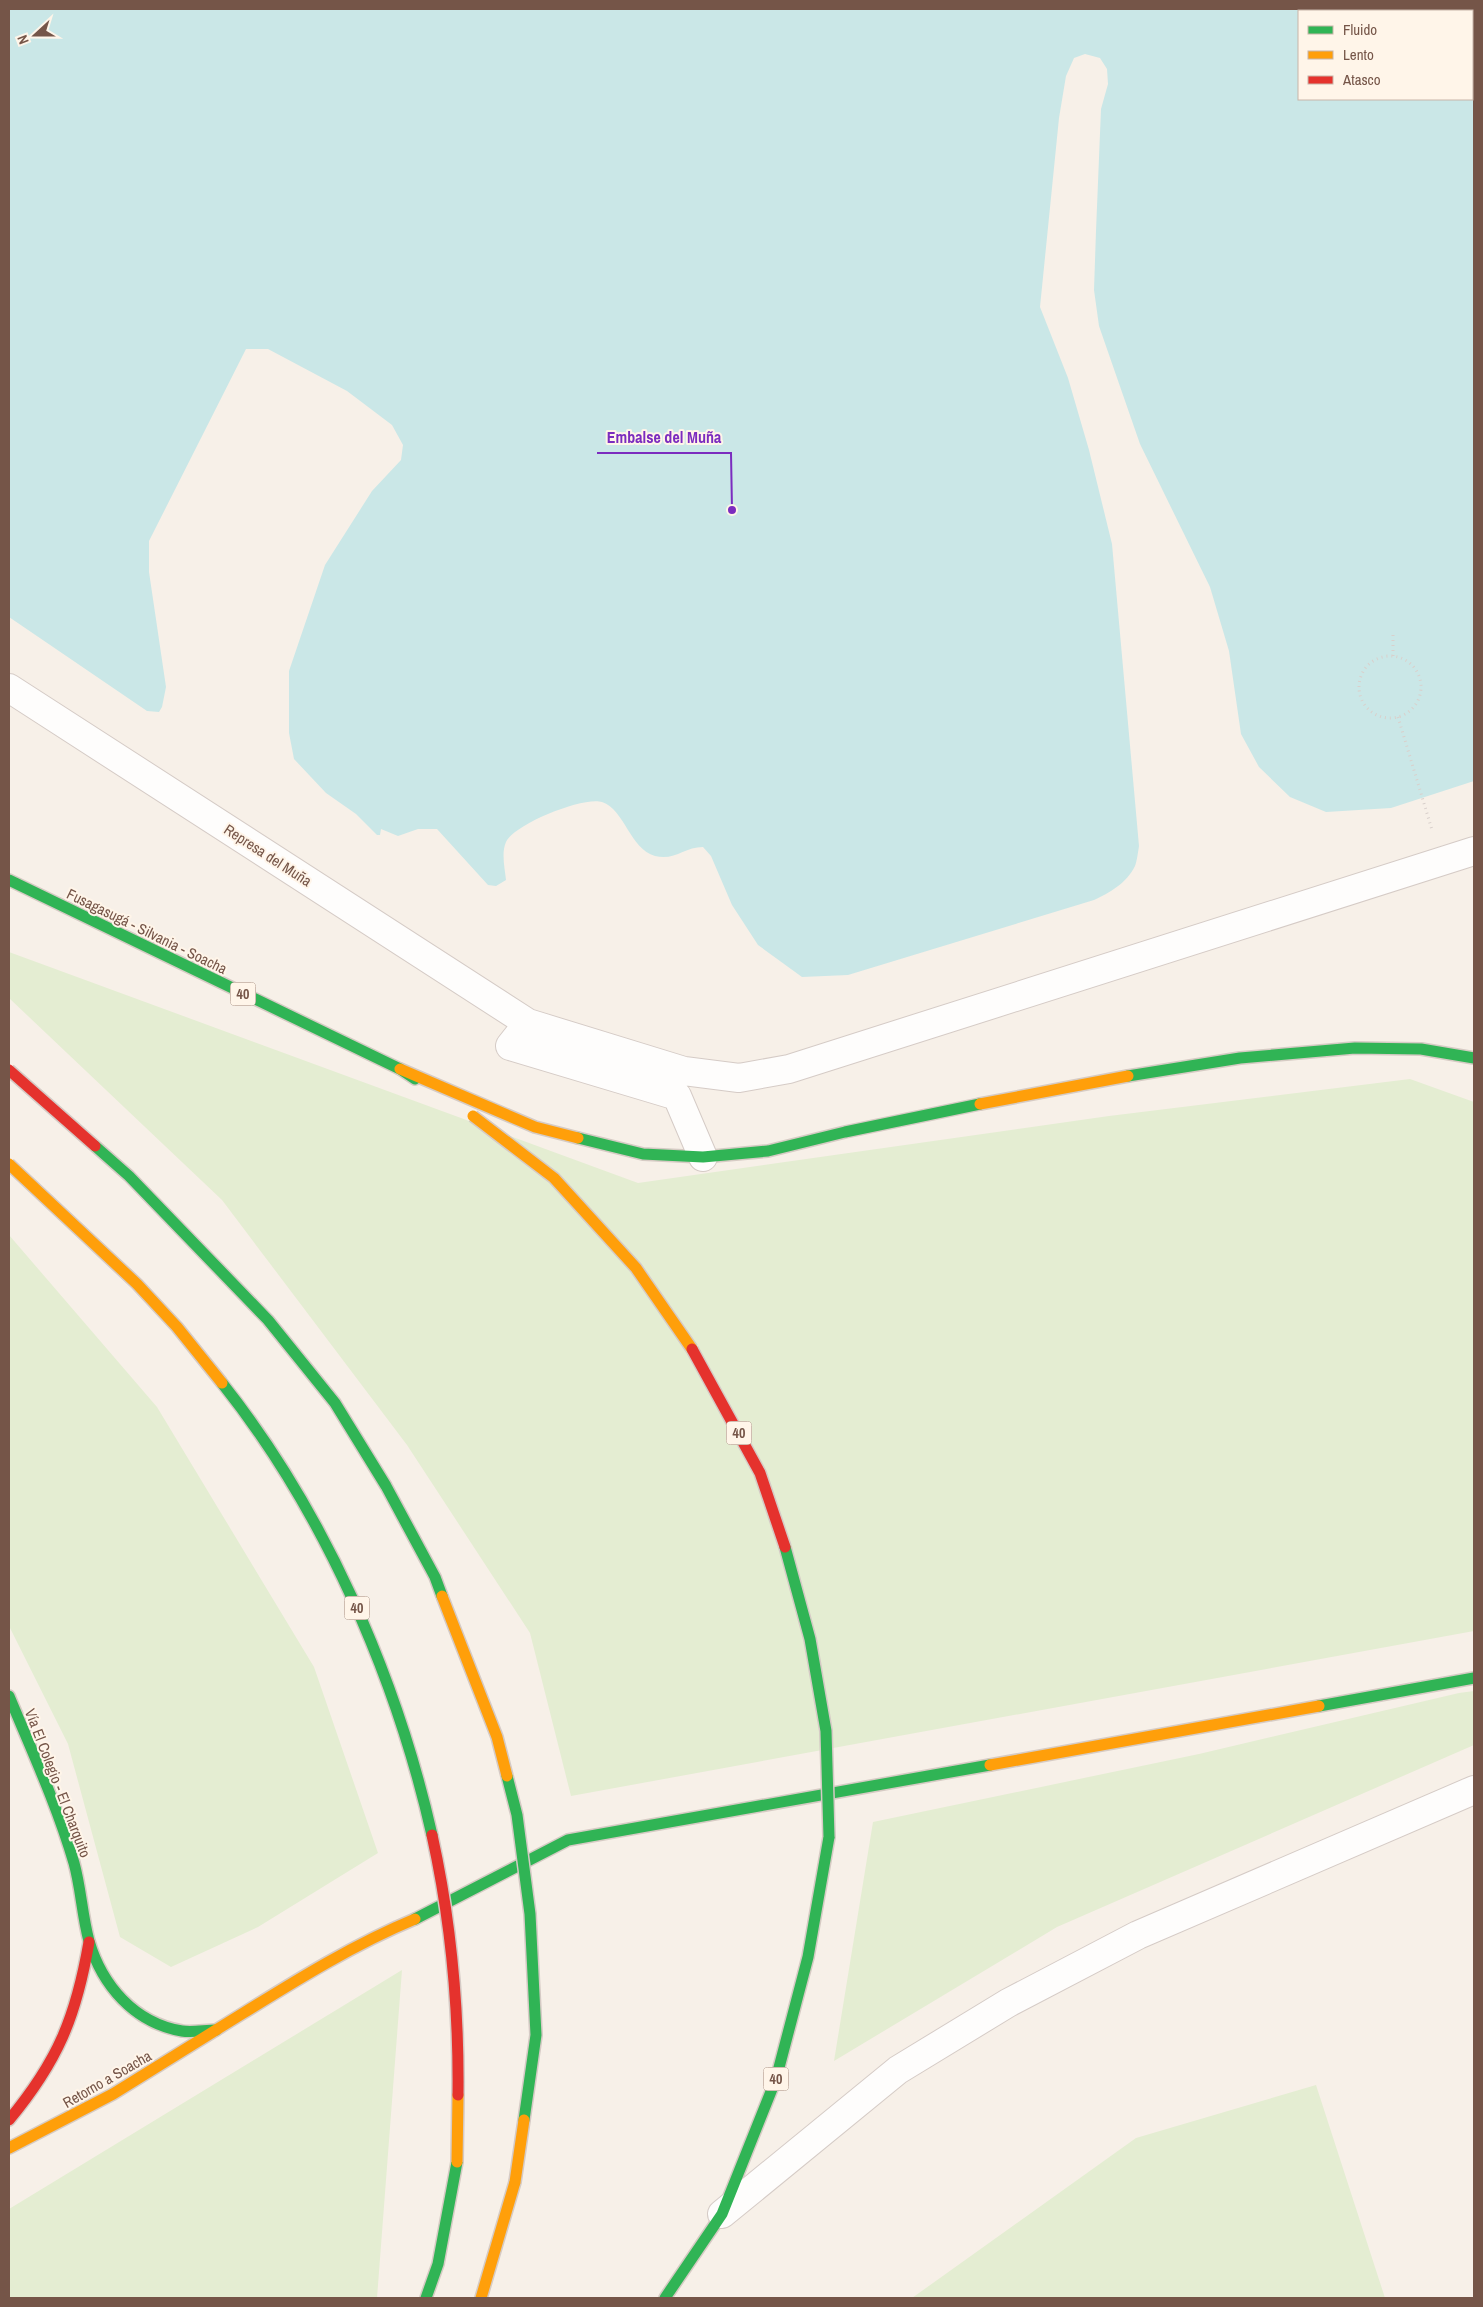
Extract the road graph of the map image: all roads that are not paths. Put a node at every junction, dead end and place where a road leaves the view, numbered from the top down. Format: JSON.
{"nodes":[{"id":1,"x":9,"y":688,"type":"edge"},
{"id":2,"x":1474,"y":851,"type":"edge"},
{"id":3,"x":9,"y":880,"type":"edge"},
{"id":4,"x":528,"y":1023,"type":"junction"},
{"id":5,"x":1474,"y":1058,"type":"edge"},
{"id":6,"x":400,"y":1068,"type":"junction"},
{"id":7,"x":9,"y":1070,"type":"edge"},
{"id":8,"x":703,"y":1157,"type":"junction"},
{"id":9,"x":9,"y":1164,"type":"edge"},
{"id":10,"x":1474,"y":1678,"type":"edge"},
{"id":11,"x":9,"y":1696,"type":"edge"},
{"id":12,"x":1474,"y":1790,"type":"edge"},
{"id":13,"x":89,"y":1940,"type":"junction"},
{"id":14,"x":216,"y":2030,"type":"junction"},
{"id":15,"x":9,"y":2120,"type":"edge"},
{"id":16,"x":9,"y":2148,"type":"edge"},
{"id":17,"x":722,"y":2214,"type":"junction"},
{"id":18,"x":426,"y":2298,"type":"edge"},
{"id":19,"x":481,"y":2298,"type":"edge"},
{"id":20,"x":665,"y":2298,"type":"edge"}],
"edges":[{"from":1,"to":4,"type":"street","name":"Represa del Muña"},
{"from":2,"to":4,"type":"street","name":"Represa del Muña"},
{"from":3,"to":6,"type":"main road","name":"Fusagasugá - Silvania - Soacha","number":"40"},
{"from":4,"to":8,"type":"street"},
{"from":5,"to":8,"type":"main road"},
{"from":6,"to":8,"type":"main road"},
{"from":6,"to":17,"type":"main road","name":"Fusagasugá - Silvania - Soacha","number":"40","bridge":true},
{"from":7,"to":19,"type":"main road","bridge":true},
{"from":9,"to":18,"type":"main road","number":"40","bridge":true},
{"from":10,"to":14,"type":"main road","name":"Retorno a Soacha"},
{"from":11,"to":13,"type":"main road","name":"Vía El Colegio - El Charquito"},
{"from":12,"to":17,"type":"street"},
{"from":13,"to":14,"type":"main road","name":"Vía El Colegio - El Charquito"},
{"from":13,"to":15,"type":"main road","name":"Vía El Colegio - El Charquito"},
{"from":14,"to":16,"type":"main road","name":"Retorno a Soacha"},
{"from":17,"to":20,"type":"main road","name":"Fusagasugá - Silvania - Soacha","number":"40"}]}
